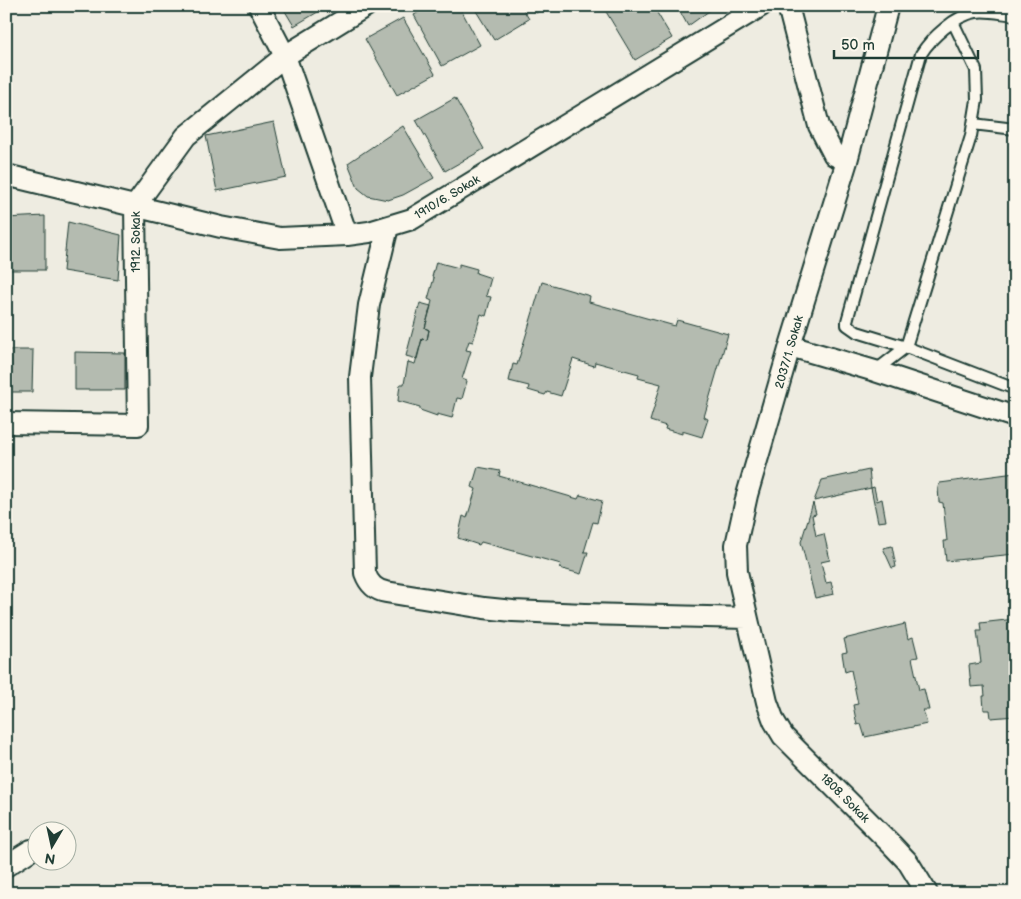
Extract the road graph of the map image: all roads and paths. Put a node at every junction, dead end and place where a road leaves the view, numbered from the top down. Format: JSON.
{"nodes":[{"id":1,"x":259,"y":6,"type":"edge"},
{"id":2,"x":366,"y":6,"type":"edge"},
{"id":3,"x":761,"y":6,"type":"edge"},
{"id":4,"x":788,"y":6,"type":"edge"},
{"id":5,"x":888,"y":6,"type":"edge"},
{"id":6,"x":1015,"y":15,"type":"edge"},
{"id":7,"x":953,"y":22,"type":"junction"},
{"id":8,"x":285,"y":56,"type":"junction"},
{"id":9,"x":973,"y":124,"type":"junction"},
{"id":10,"x":1015,"y":129,"type":"edge"},
{"id":11,"x":847,"y":162,"type":"junction"},
{"id":12,"x":6,"y":175,"type":"edge"},
{"id":13,"x":135,"y":206,"type":"junction"},
{"id":14,"x":388,"y":227,"type":"junction"},
{"id":15,"x":347,"y":235,"type":"junction"},
{"id":16,"x":790,"y":346,"type":"junction"},
{"id":17,"x":906,"y":347,"type":"junction"},
{"id":18,"x":875,"y":371,"type":"junction"},
{"id":19,"x":1015,"y":389,"type":"edge"},
{"id":20,"x":1015,"y":417,"type":"edge"},
{"id":21,"x":6,"y":423,"type":"edge"},
{"id":22,"x":747,"y":618,"type":"junction"},
{"id":23,"x":766,"y":702,"type":"joint"},
{"id":24,"x":28,"y":852,"type":"edge"},
{"id":25,"x":6,"y":866,"type":"edge"},
{"id":26,"x":927,"y":893,"type":"edge"}],
"edges":[{"from":1,"to":8,"type":"street"},
{"from":2,"to":8,"type":"street","name":"1912. Sokak"},
{"from":3,"to":14,"type":"street","name":"1910/6. Sokak"},
{"from":4,"to":11,"type":"street"},
{"from":5,"to":11,"type":"street","name":"2037/1. Sokak"},
{"from":6,"to":7,"type":"lane"},
{"from":7,"to":9,"type":"lane"},
{"from":7,"to":17,"type":"lane"},
{"from":8,"to":13,"type":"street","name":"1912. Sokak"},
{"from":8,"to":15,"type":"street"},
{"from":9,"to":10,"type":"lane"},
{"from":9,"to":17,"type":"lane"},
{"from":11,"to":16,"type":"street","name":"2037/1. Sokak"},
{"from":12,"to":13,"type":"street","name":"1910/6. Sokak"},
{"from":13,"to":15,"type":"street","name":"1910/6. Sokak"},
{"from":13,"to":21,"type":"street","name":"1912. Sokak"},
{"from":14,"to":15,"type":"street","name":"1910/6. Sokak"},
{"from":14,"to":22,"type":"street"},
{"from":16,"to":18,"type":"street"},
{"from":16,"to":22,"type":"street","name":"2037/1. Sokak"},
{"from":17,"to":18,"type":"lane"},
{"from":17,"to":19,"type":"lane"},
{"from":18,"to":20,"type":"street"},
{"from":22,"to":23,"type":"street","name":"2037/1. Sokak"},
{"from":23,"to":26,"type":"street","name":"1808. Sokak"},
{"from":24,"to":25,"type":"street"}]}
